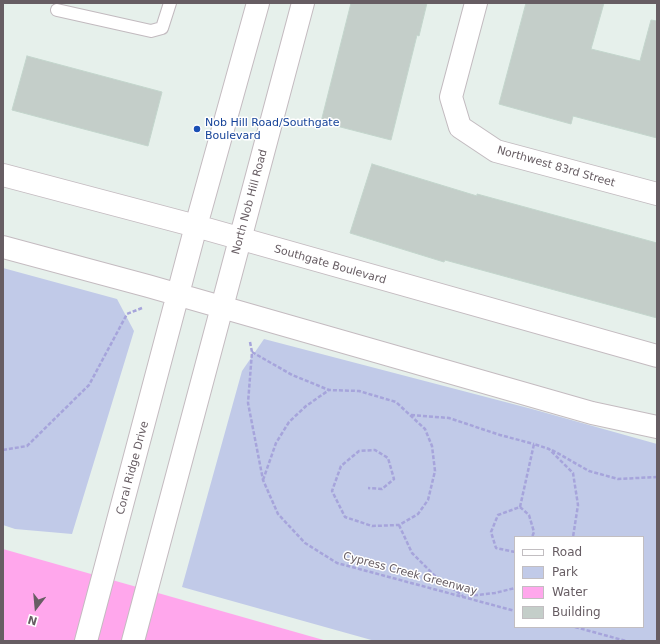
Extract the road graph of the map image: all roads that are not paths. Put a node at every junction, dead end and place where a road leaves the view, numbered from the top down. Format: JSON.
{"nodes":[{"id":1,"x":170,"y":3,"type":"edge"},
{"id":2,"x":258,"y":3,"type":"edge"},
{"id":3,"x":303,"y":3,"type":"edge"},
{"id":4,"x":476,"y":3,"type":"edge"},
{"id":5,"x":57,"y":10,"type":"dead end"},
{"id":6,"x":3,"y":175,"type":"edge"},
{"id":7,"x":657,"y":194,"type":"edge"},
{"id":8,"x":196,"y":226,"type":"junction"},
{"id":9,"x":241,"y":239,"type":"junction"},
{"id":10,"x":3,"y":247,"type":"edge"},
{"id":11,"x":178,"y":294,"type":"junction"},
{"id":12,"x":222,"y":307,"type":"junction"},
{"id":13,"x":657,"y":356,"type":"edge"},
{"id":14,"x":657,"y":427,"type":"edge"},
{"id":15,"x":86,"y":641,"type":"edge"},
{"id":16,"x":133,"y":641,"type":"edge"}],
"edges":[{"from":1,"to":5,"type":"lane"},
{"from":2,"to":8,"type":"main road"},
{"from":3,"to":9,"type":"main road","name":"North Nob Hill Road"},
{"from":4,"to":7,"type":"main road","name":"Northwest 83rd Street"},
{"from":6,"to":8,"type":"main road","name":"Southgate Boulevard"},
{"from":8,"to":9,"type":"main road","name":"Southgate Boulevard"},
{"from":8,"to":11,"type":"main road"},
{"from":9,"to":12,"type":"main road","name":"North Nob Hill Road"},
{"from":9,"to":13,"type":"main road","name":"Southgate Boulevard"},
{"from":10,"to":11,"type":"main road"},
{"from":11,"to":12,"type":"main road"},
{"from":11,"to":15,"type":"main road","name":"Coral Ridge Drive"},
{"from":12,"to":14,"type":"main road"},
{"from":12,"to":16,"type":"main road"}]}
